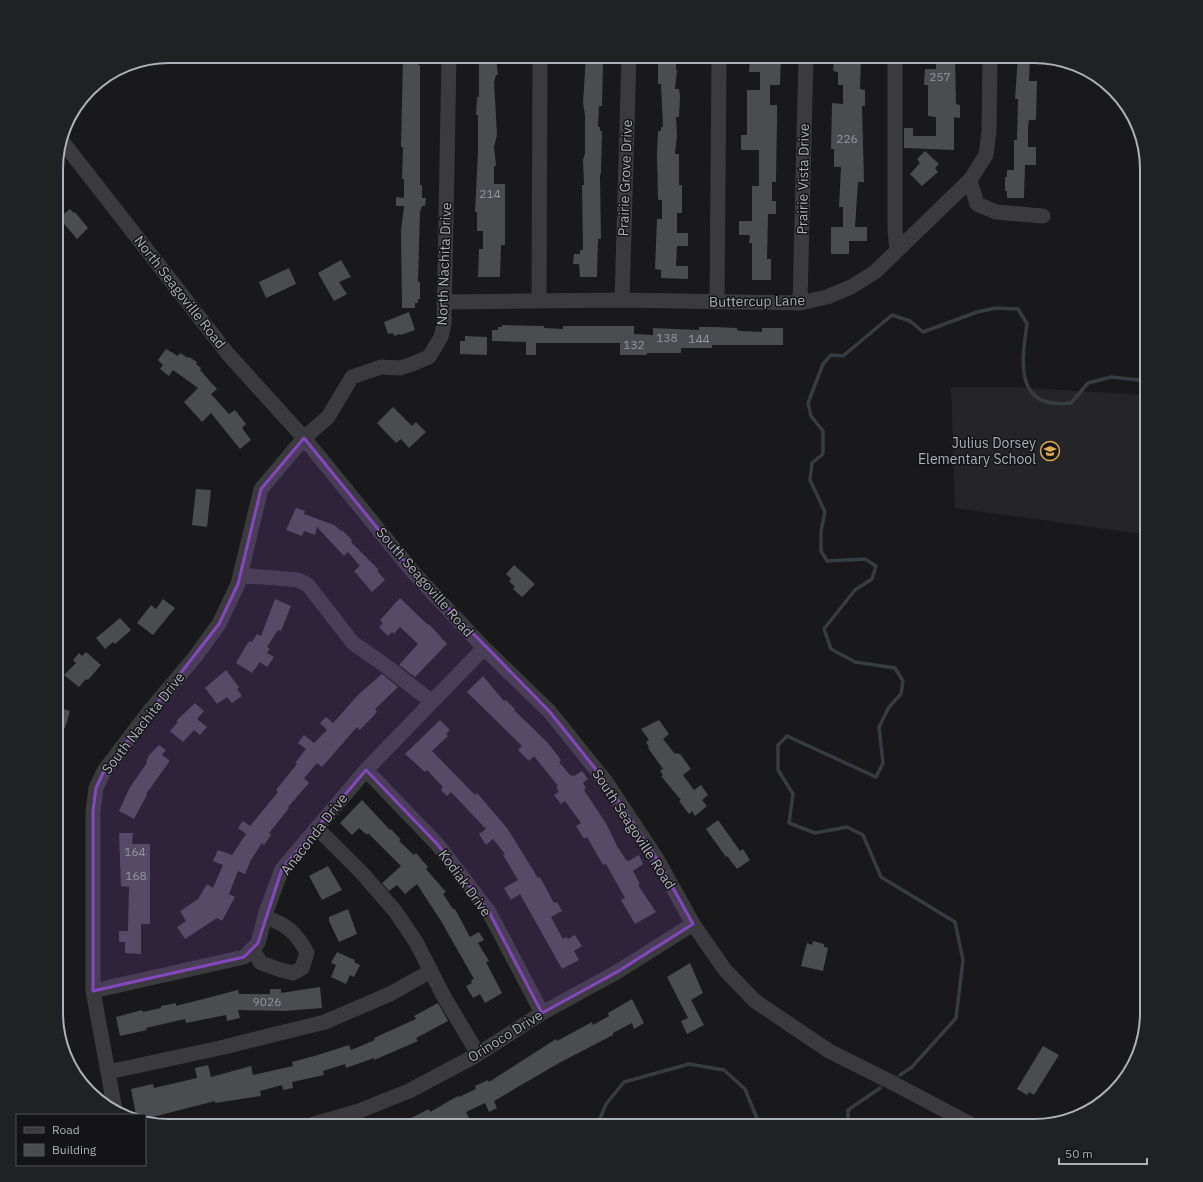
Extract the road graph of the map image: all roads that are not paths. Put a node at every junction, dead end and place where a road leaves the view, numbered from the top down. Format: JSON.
{"nodes":[{"id":1,"x":449,"y":63,"type":"edge"},
{"id":2,"x":540,"y":63,"type":"edge"},
{"id":3,"x":629,"y":63,"type":"edge"},
{"id":4,"x":719,"y":63,"type":"edge"},
{"id":5,"x":806,"y":63,"type":"edge"},
{"id":6,"x":895,"y":63,"type":"edge"},
{"id":7,"x":990,"y":63,"type":"edge"},
{"id":8,"x":66,"y":146,"type":"edge"},
{"id":9,"x":970,"y":180,"type":"junction"},
{"id":10,"x":1043,"y":216,"type":"dead end"},
{"id":11,"x":897,"y":250,"type":"junction"},
{"id":12,"x":622,"y":300,"type":"junction"},
{"id":13,"x":540,"y":301,"type":"junction"},
{"id":14,"x":444,"y":302,"type":"junction"},
{"id":15,"x":717,"y":302,"type":"junction"},
{"id":16,"x":800,"y":303,"type":"junction"},
{"id":17,"x":304,"y":438,"type":"junction"},
{"id":18,"x":240,"y":575,"type":"junction"},
{"id":19,"x":484,"y":648,"type":"junction"},
{"id":20,"x":432,"y":702,"type":"junction"},
{"id":21,"x":366,"y":770,"type":"junction"},
{"id":22,"x":317,"y":828,"type":"junction"},
{"id":23,"x":265,"y":917,"type":"junction"},
{"id":24,"x":693,"y":924,"type":"junction"},
{"id":25,"x":252,"y":949,"type":"junction"},
{"id":26,"x":431,"y":971,"type":"junction"},
{"id":27,"x":93,"y":991,"type":"junction"},
{"id":28,"x":542,"y":1013,"type":"junction"},
{"id":29,"x":478,"y":1054,"type":"junction"},
{"id":30,"x":108,"y":1072,"type":"junction"},
{"id":31,"x":115,"y":1104,"type":"edge"},
{"id":32,"x":331,"y":1119,"type":"edge"},
{"id":33,"x":960,"y":1119,"type":"edge"}],
"edges":[{"from":1,"to":14,"type":"street","name":"North Nachita Drive"},
{"from":2,"to":13,"type":"street"},
{"from":3,"to":12,"type":"street","name":"Prairie Grove Drive"},
{"from":4,"to":15,"type":"street"},
{"from":5,"to":16,"type":"street","name":"Prairie Vista Drive"},
{"from":6,"to":11,"type":"street"},
{"from":7,"to":9,"type":"street","name":"Buttercup Lane"},
{"from":8,"to":17,"type":"street","name":"North Seagoville Road"},
{"from":9,"to":10,"type":"street"},
{"from":9,"to":11,"type":"street","name":"Buttercup Lane"},
{"from":11,"to":16,"type":"street","name":"Buttercup Lane"},
{"from":12,"to":13,"type":"street","name":"Buttercup Lane"},
{"from":12,"to":15,"type":"street","name":"Buttercup Lane"},
{"from":13,"to":14,"type":"street","name":"Buttercup Lane"},
{"from":14,"to":17,"type":"street","name":"North Nachita Drive"},
{"from":15,"to":16,"type":"street","name":"Buttercup Lane"},
{"from":17,"to":18,"type":"street","name":"South Nachita Drive"},
{"from":17,"to":19,"type":"street","name":"South Seagoville Road"},
{"from":18,"to":20,"type":"street"},
{"from":18,"to":27,"type":"street","name":"South Nachita Drive"},
{"from":19,"to":20,"type":"street","name":"Anaconda Drive"},
{"from":19,"to":24,"type":"street","name":"South Seagoville Road"},
{"from":20,"to":21,"type":"street","name":"Anaconda Drive"},
{"from":21,"to":22,"type":"street","name":"Anaconda Drive"},
{"from":21,"to":28,"type":"street","name":"Kodiak Drive"},
{"from":22,"to":23,"type":"street","name":"Anaconda Drive"},
{"from":22,"to":26,"type":"street"},
{"from":23,"to":25,"type":"street","name":"Anaconda Drive"},
{"from":23,"to":25,"type":"street"},
{"from":24,"to":28,"type":"street","name":"Orinoco Drive"},
{"from":24,"to":33,"type":"street","name":"South Seagoville Road"},
{"from":25,"to":27,"type":"street","name":"Anaconda Drive"},
{"from":26,"to":29,"type":"street"},
{"from":26,"to":30,"type":"street"},
{"from":27,"to":30,"type":"street","name":"South Nachita Drive"},
{"from":28,"to":29,"type":"street","name":"Orinoco Drive"},
{"from":29,"to":32,"type":"street","name":"Orinoco Drive"},
{"from":30,"to":31,"type":"street","name":"South Nachita Drive"}]}
